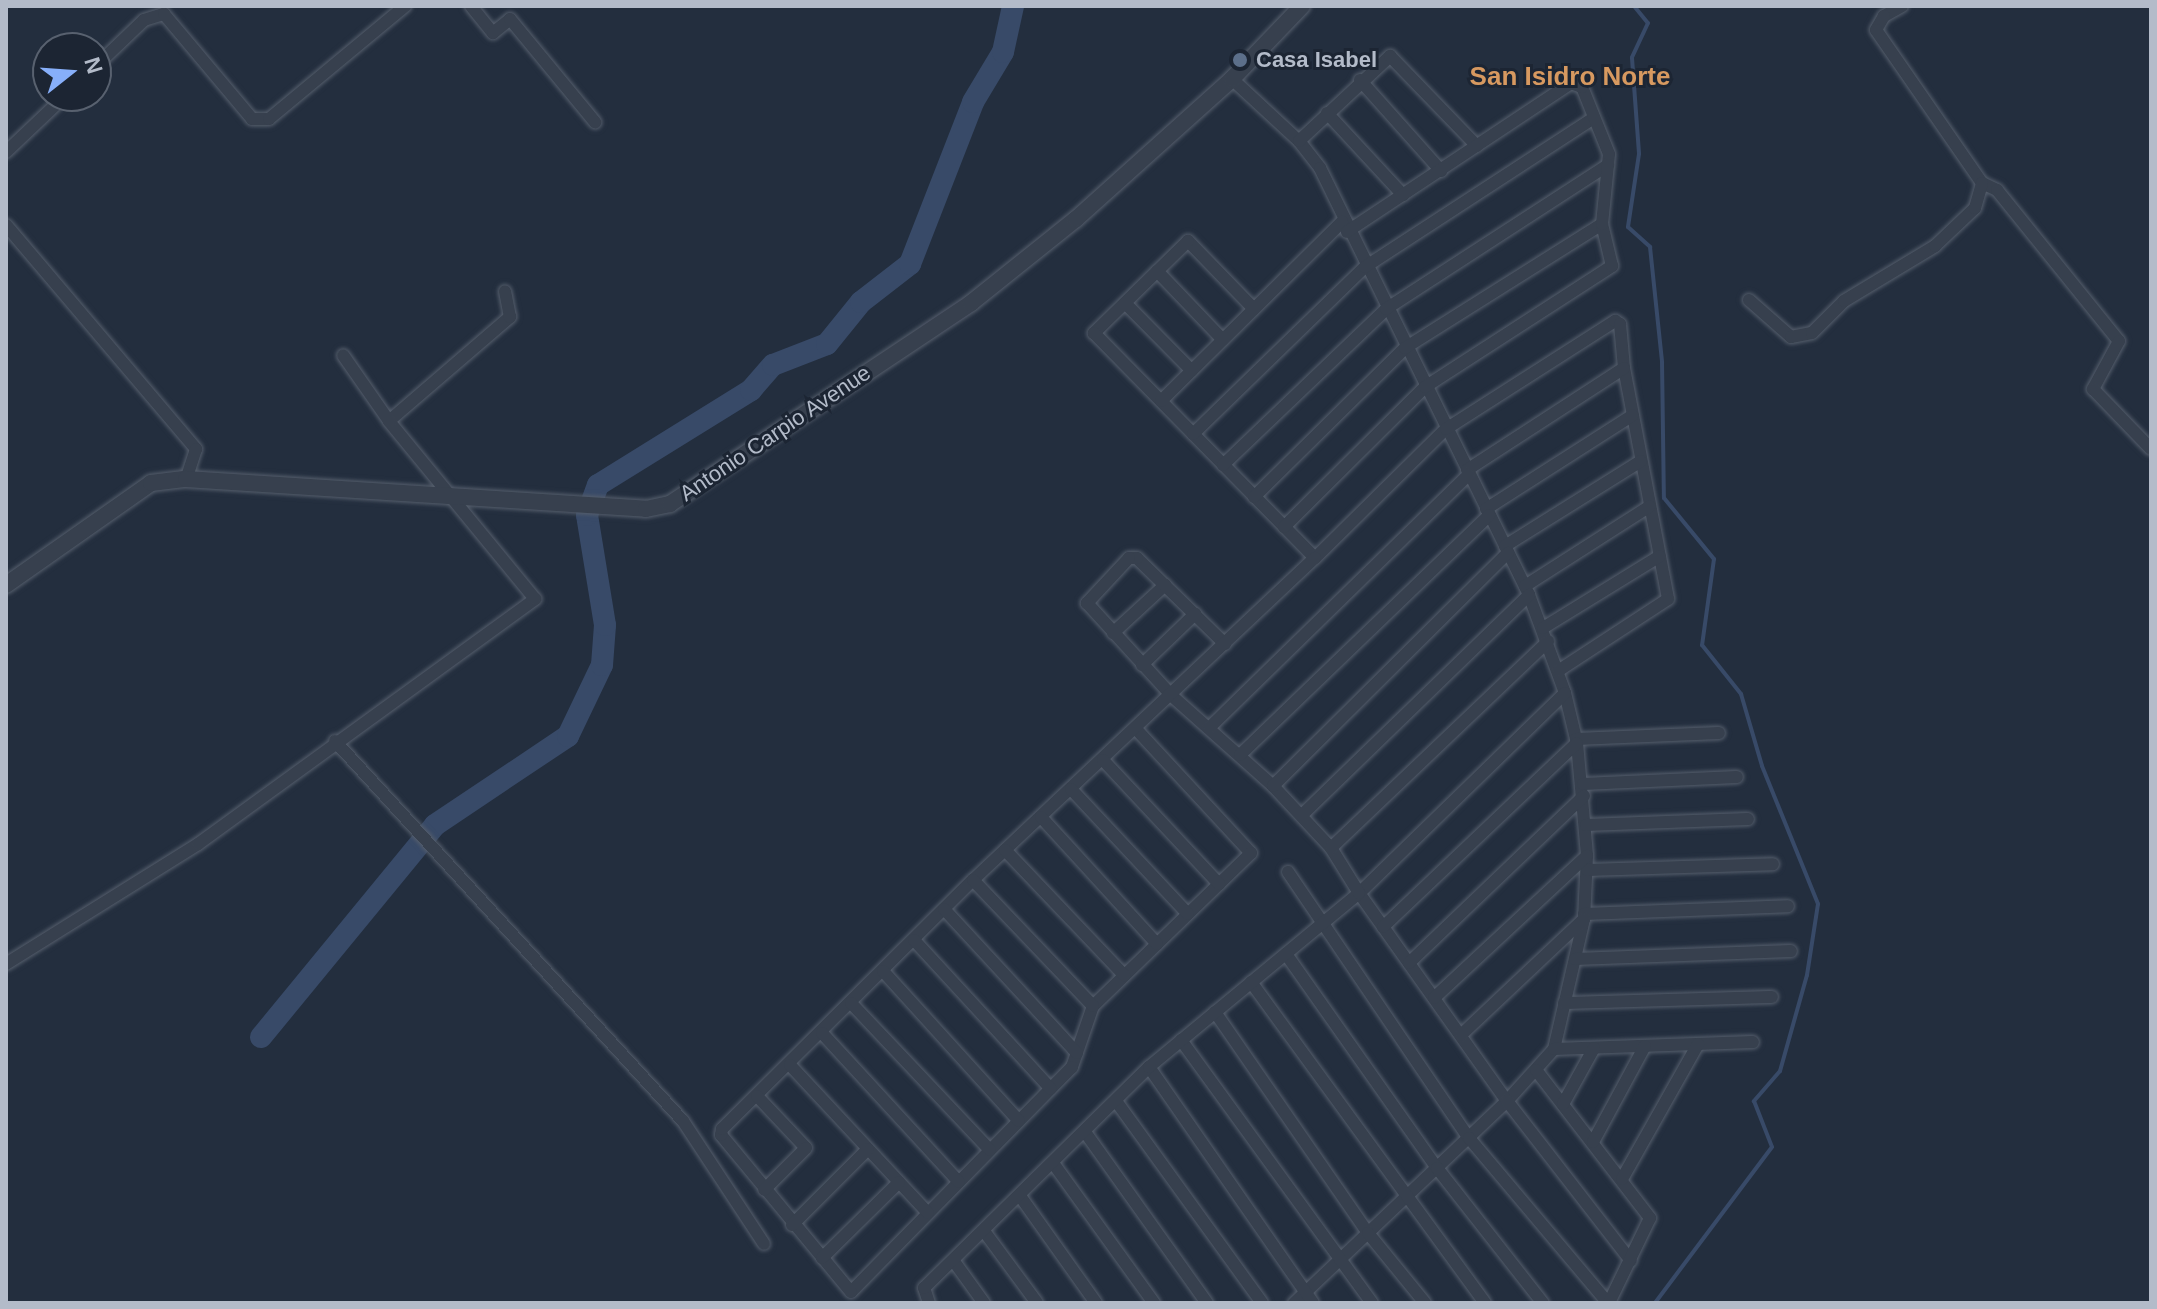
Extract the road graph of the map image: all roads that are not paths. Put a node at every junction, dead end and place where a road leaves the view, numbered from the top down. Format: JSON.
{"nodes":[{"id":1,"x":405,"y":6,"type":"edge"},
{"id":2,"x":471,"y":6,"type":"edge"},
{"id":3,"x":1302,"y":6,"type":"edge"},
{"id":4,"x":1902,"y":6,"type":"edge"},
{"id":5,"x":112,"y":51,"type":"edge"},
{"id":6,"x":1232,"y":79,"type":"junction"},
{"id":7,"x":1360,"y":80,"type":"junction"},
{"id":8,"x":48,"y":112,"type":"edge"},
{"id":9,"x":1327,"y":113,"type":"junction"},
{"id":10,"x":1594,"y":118,"type":"junction"},
{"id":11,"x":595,"y":122,"type":"dead end"},
{"id":12,"x":1299,"y":141,"type":"junction"},
{"id":13,"x":1477,"y":146,"type":"junction"},
{"id":14,"x":6,"y":152,"type":"edge"},
{"id":15,"x":1608,"y":165,"type":"junction"},
{"id":16,"x":1441,"y":171,"type":"junction"},
{"id":17,"x":1982,"y":183,"type":"junction"},
{"id":18,"x":1403,"y":195,"type":"junction"},
{"id":19,"x":1602,"y":224,"type":"junction"},
{"id":20,"x":6,"y":225,"type":"edge"},
{"id":21,"x":1345,"y":227,"type":"junction"},
{"id":22,"x":1365,"y":267,"type":"junction"},
{"id":23,"x":1157,"y":271,"type":"junction"},
{"id":24,"x":505,"y":291,"type":"dead end"},
{"id":25,"x":1749,"y":300,"type":"dead end"},
{"id":26,"x":1125,"y":303,"type":"junction"},
{"id":27,"x":1254,"y":309,"type":"junction"},
{"id":28,"x":1386,"y":309,"type":"junction"},
{"id":29,"x":1223,"y":340,"type":"junction"},
{"id":30,"x":1405,"y":348,"type":"junction"},
{"id":31,"x":343,"y":355,"type":"dead end"},
{"id":32,"x":1624,"y":368,"type":"junction"},
{"id":33,"x":1192,"y":371,"type":"junction"},
{"id":34,"x":1425,"y":387,"type":"junction"},
{"id":35,"x":1161,"y":401,"type":"junction"},
{"id":36,"x":1633,"y":415,"type":"junction"},
{"id":37,"x":389,"y":421,"type":"junction"},
{"id":38,"x":1446,"y":429,"type":"junction"},
{"id":39,"x":1193,"y":434,"type":"junction"},
{"id":40,"x":2151,"y":449,"type":"edge"},
{"id":41,"x":1641,"y":461,"type":"junction"},
{"id":42,"x":1223,"y":465,"type":"junction"},
{"id":43,"x":1468,"y":472,"type":"junction"},
{"id":44,"x":186,"y":479,"type":"junction"},
{"id":45,"x":451,"y":496,"type":"junction"},
{"id":46,"x":1254,"y":497,"type":"junction"},
{"id":47,"x":1650,"y":506,"type":"junction"},
{"id":48,"x":1488,"y":512,"type":"junction"},
{"id":49,"x":1284,"y":527,"type":"junction"},
{"id":50,"x":1506,"y":549,"type":"junction"},
{"id":51,"x":1660,"y":556,"type":"junction"},
{"id":52,"x":1315,"y":558,"type":"junction"},
{"id":53,"x":6,"y":585,"type":"edge"},
{"id":54,"x":1165,"y":585,"type":"junction"},
{"id":55,"x":1527,"y":590,"type":"junction"},
{"id":56,"x":1195,"y":614,"type":"junction"},
{"id":57,"x":1543,"y":628,"type":"junction"},
{"id":58,"x":1113,"y":633,"type":"junction"},
{"id":59,"x":1548,"y":641,"type":"junction"},
{"id":60,"x":1225,"y":644,"type":"junction"},
{"id":61,"x":1142,"y":665,"type":"junction"},
{"id":62,"x":1558,"y":671,"type":"junction"},
{"id":63,"x":1565,"y":693,"type":"junction"},
{"id":64,"x":1172,"y":696,"type":"junction"},
{"id":65,"x":1209,"y":728,"type":"junction"},
{"id":66,"x":1136,"y":729,"type":"junction"},
{"id":67,"x":1719,"y":733,"type":"dead end"},
{"id":68,"x":335,"y":741,"type":"junction"},
{"id":69,"x":1576,"y":741,"type":"junction"},
{"id":70,"x":1240,"y":755,"type":"junction"},
{"id":71,"x":1103,"y":760,"type":"junction"},
{"id":72,"x":1737,"y":777,"type":"dead end"},
{"id":73,"x":1273,"y":786,"type":"junction"},
{"id":74,"x":1071,"y":789,"type":"junction"},
{"id":75,"x":1583,"y":790,"type":"junction"},
{"id":76,"x":1303,"y":814,"type":"junction"},
{"id":77,"x":1041,"y":817,"type":"junction"},
{"id":78,"x":1748,"y":819,"type":"dead end"},
{"id":79,"x":1586,"y":825,"type":"junction"},
{"id":80,"x":1331,"y":848,"type":"junction"},
{"id":81,"x":1005,"y":850,"type":"junction"},
{"id":82,"x":1587,"y":863,"type":"junction"},
{"id":83,"x":1773,"y":864,"type":"dead end"},
{"id":84,"x":1288,"y":872,"type":"dead end"},
{"id":85,"x":973,"y":880,"type":"junction"},
{"id":86,"x":1219,"y":884,"type":"junction"},
{"id":87,"x":1359,"y":893,"type":"junction"},
{"id":88,"x":1788,"y":906,"type":"dead end"},
{"id":89,"x":944,"y":909,"type":"junction"},
{"id":90,"x":1188,"y":914,"type":"junction"},
{"id":91,"x":1584,"y":916,"type":"junction"},
{"id":92,"x":1323,"y":923,"type":"junction"},
{"id":93,"x":1383,"y":927,"type":"junction"},
{"id":94,"x":914,"y":940,"type":"junction"},
{"id":95,"x":1157,"y":944,"type":"junction"},
{"id":96,"x":1791,"y":951,"type":"dead end"},
{"id":97,"x":1286,"y":954,"type":"junction"},
{"id":98,"x":1575,"y":959,"type":"junction"},
{"id":99,"x":1409,"y":963,"type":"junction"},
{"id":100,"x":6,"y":964,"type":"edge"},
{"id":101,"x":883,"y":971,"type":"junction"},
{"id":102,"x":1124,"y":975,"type":"junction"},
{"id":103,"x":1251,"y":982,"type":"junction"},
{"id":104,"x":1772,"y":997,"type":"dead end"},
{"id":105,"x":1434,"y":998,"type":"junction"},
{"id":106,"x":851,"y":1003,"type":"junction"},
{"id":107,"x":1564,"y":1003,"type":"junction"},
{"id":108,"x":1093,"y":1006,"type":"junction"},
{"id":109,"x":1215,"y":1012,"type":"junction"},
{"id":110,"x":822,"y":1033,"type":"junction"},
{"id":111,"x":1461,"y":1035,"type":"junction"},
{"id":112,"x":1181,"y":1040,"type":"junction"},
{"id":113,"x":1753,"y":1042,"type":"dead end"},
{"id":114,"x":1698,"y":1044,"type":"junction"},
{"id":115,"x":1645,"y":1046,"type":"junction"},
{"id":116,"x":1594,"y":1048,"type":"junction"},
{"id":117,"x":1554,"y":1049,"type":"junction"},
{"id":118,"x":1077,"y":1053,"type":"junction"},
{"id":119,"x":790,"y":1065,"type":"junction"},
{"id":120,"x":1149,"y":1067,"type":"junction"},
{"id":121,"x":1536,"y":1070,"type":"junction"},
{"id":122,"x":1051,"y":1089,"type":"junction"},
{"id":123,"x":757,"y":1096,"type":"junction"},
{"id":124,"x":1116,"y":1101,"type":"junction"},
{"id":125,"x":1507,"y":1101,"type":"junction"},
{"id":126,"x":1563,"y":1104,"type":"junction"},
{"id":127,"x":1019,"y":1121,"type":"junction"},
{"id":128,"x":1085,"y":1132,"type":"junction"},
{"id":129,"x":1469,"y":1138,"type":"junction"},
{"id":130,"x":1593,"y":1142,"type":"junction"},
{"id":131,"x":868,"y":1149,"type":"junction"},
{"id":132,"x":990,"y":1150,"type":"junction"},
{"id":133,"x":1053,"y":1163,"type":"junction"},
{"id":134,"x":1437,"y":1168,"type":"junction"},
{"id":135,"x":1622,"y":1179,"type":"junction"},
{"id":136,"x":899,"y":1182,"type":"junction"},
{"id":137,"x":959,"y":1182,"type":"junction"},
{"id":138,"x":764,"y":1190,"type":"junction"},
{"id":139,"x":1020,"y":1196,"type":"junction"},
{"id":140,"x":1405,"y":1198,"type":"junction"},
{"id":141,"x":928,"y":1213,"type":"junction"},
{"id":142,"x":792,"y":1225,"type":"junction"},
{"id":143,"x":984,"y":1231,"type":"junction"},
{"id":144,"x":1368,"y":1233,"type":"junction"},
{"id":145,"x":764,"y":1244,"type":"dead end"},
{"id":146,"x":822,"y":1258,"type":"junction"},
{"id":147,"x":953,"y":1260,"type":"junction"},
{"id":148,"x":1338,"y":1261,"type":"junction"},
{"id":149,"x":1631,"y":1261,"type":"junction"},
{"id":150,"x":1309,"y":1298,"type":"edge"},
{"id":151,"x":929,"y":1303,"type":"edge"},
{"id":152,"x":984,"y":1303,"type":"edge"},
{"id":153,"x":1037,"y":1303,"type":"edge"},
{"id":154,"x":1096,"y":1303,"type":"edge"},
{"id":155,"x":1154,"y":1303,"type":"edge"},
{"id":156,"x":1207,"y":1303,"type":"edge"},
{"id":157,"x":1262,"y":1303,"type":"edge"},
{"id":158,"x":1294,"y":1303,"type":"edge"},
{"id":159,"x":1372,"y":1303,"type":"edge"},
{"id":160,"x":1425,"y":1303,"type":"edge"},
{"id":161,"x":1485,"y":1303,"type":"edge"},
{"id":162,"x":1543,"y":1303,"type":"edge"},
{"id":163,"x":1608,"y":1303,"type":"edge"}],
"edges":[{"from":1,"to":5,"type":"street"},
{"from":2,"to":11,"type":"street"},
{"from":3,"to":6,"type":"street","name":"Antonio Carpio Avenue"},
{"from":4,"to":17,"type":"street"},
{"from":6,"to":12,"type":"street"},
{"from":6,"to":45,"type":"street","name":"Antonio Carpio Avenue"},
{"from":7,"to":9,"type":"street"},
{"from":7,"to":13,"type":"street"},
{"from":7,"to":16,"type":"street"},
{"from":8,"to":14,"type":"street"},
{"from":9,"to":12,"type":"street"},
{"from":9,"to":18,"type":"street"},
{"from":10,"to":13,"type":"street"},
{"from":10,"to":15,"type":"street"},
{"from":10,"to":22,"type":"street"},
{"from":12,"to":21,"type":"street"},
{"from":13,"to":16,"type":"street"},
{"from":15,"to":19,"type":"street"},
{"from":15,"to":28,"type":"street"},
{"from":16,"to":18,"type":"street"},
{"from":17,"to":25,"type":"street"},
{"from":17,"to":40,"type":"street"},
{"from":18,"to":21,"type":"street"},
{"from":19,"to":30,"type":"street"},
{"from":19,"to":34,"type":"street"},
{"from":20,"to":44,"type":"street"},
{"from":21,"to":22,"type":"street"},
{"from":21,"to":27,"type":"street"},
{"from":22,"to":28,"type":"street"},
{"from":22,"to":39,"type":"street"},
{"from":23,"to":26,"type":"street"},
{"from":23,"to":27,"type":"street"},
{"from":23,"to":29,"type":"street"},
{"from":24,"to":37,"type":"street"},
{"from":26,"to":33,"type":"street"},
{"from":26,"to":35,"type":"street"},
{"from":27,"to":29,"type":"street"},
{"from":28,"to":30,"type":"street"},
{"from":28,"to":42,"type":"street"},
{"from":29,"to":33,"type":"street"},
{"from":30,"to":34,"type":"street"},
{"from":30,"to":46,"type":"street"},
{"from":31,"to":37,"type":"street"},
{"from":32,"to":36,"type":"street"},
{"from":32,"to":38,"type":"street"},
{"from":32,"to":43,"type":"street"},
{"from":33,"to":35,"type":"street"},
{"from":34,"to":38,"type":"street"},
{"from":34,"to":49,"type":"street"},
{"from":35,"to":39,"type":"street"},
{"from":36,"to":41,"type":"street"},
{"from":36,"to":48,"type":"street"},
{"from":37,"to":45,"type":"street"},
{"from":38,"to":43,"type":"street"},
{"from":38,"to":52,"type":"street"},
{"from":39,"to":42,"type":"street"},
{"from":41,"to":47,"type":"street"},
{"from":41,"to":50,"type":"street"},
{"from":42,"to":46,"type":"street"},
{"from":43,"to":48,"type":"street"},
{"from":43,"to":65,"type":"street"},
{"from":44,"to":45,"type":"street","name":"Antonio Carpio Avenue"},
{"from":44,"to":53,"type":"street","name":"Antonio Carpio Avenue"},
{"from":45,"to":68,"type":"street"},
{"from":46,"to":49,"type":"street"},
{"from":47,"to":51,"type":"street"},
{"from":47,"to":55,"type":"street"},
{"from":48,"to":50,"type":"street"},
{"from":48,"to":70,"type":"street"},
{"from":49,"to":52,"type":"street"},
{"from":50,"to":55,"type":"street"},
{"from":50,"to":73,"type":"street"},
{"from":51,"to":57,"type":"street"},
{"from":51,"to":62,"type":"street"},
{"from":52,"to":60,"type":"street"},
{"from":54,"to":56,"type":"street"},
{"from":54,"to":58,"type":"street"},
{"from":54,"to":58,"type":"street"},
{"from":55,"to":57,"type":"street"},
{"from":55,"to":76,"type":"street"},
{"from":56,"to":60,"type":"street"},
{"from":56,"to":61,"type":"street"},
{"from":57,"to":59,"type":"street"},
{"from":58,"to":61,"type":"street"},
{"from":59,"to":62,"type":"street"},
{"from":59,"to":80,"type":"street"},
{"from":60,"to":64,"type":"street"},
{"from":61,"to":64,"type":"street"},
{"from":62,"to":63,"type":"street"},
{"from":63,"to":69,"type":"street"},
{"from":63,"to":87,"type":"street"},
{"from":64,"to":65,"type":"street"},
{"from":64,"to":66,"type":"street"},
{"from":65,"to":70,"type":"street"},
{"from":66,"to":71,"type":"street"},
{"from":66,"to":86,"type":"street"},
{"from":67,"to":69,"type":"street"},
{"from":68,"to":100,"type":"street"},
{"from":68,"to":145,"type":"street"},
{"from":69,"to":75,"type":"street"},
{"from":69,"to":93,"type":"street"},
{"from":70,"to":73,"type":"street"},
{"from":71,"to":74,"type":"street"},
{"from":71,"to":86,"type":"street"},
{"from":72,"to":75,"type":"street"},
{"from":73,"to":76,"type":"street"},
{"from":74,"to":77,"type":"street"},
{"from":74,"to":90,"type":"street"},
{"from":75,"to":79,"type":"street"},
{"from":75,"to":99,"type":"street"},
{"from":76,"to":80,"type":"street"},
{"from":77,"to":81,"type":"street"},
{"from":77,"to":95,"type":"street"},
{"from":78,"to":79,"type":"street"},
{"from":79,"to":82,"type":"street"},
{"from":80,"to":87,"type":"street"},
{"from":81,"to":85,"type":"street"},
{"from":81,"to":102,"type":"street"},
{"from":82,"to":83,"type":"street"},
{"from":82,"to":91,"type":"street"},
{"from":82,"to":105,"type":"street"},
{"from":84,"to":92,"type":"street"},
{"from":85,"to":89,"type":"street"},
{"from":85,"to":108,"type":"street"},
{"from":86,"to":90,"type":"street"},
{"from":87,"to":92,"type":"street"},
{"from":87,"to":93,"type":"street"},
{"from":88,"to":91,"type":"street"},
{"from":89,"to":94,"type":"street"},
{"from":89,"to":118,"type":"street"},
{"from":90,"to":95,"type":"street"},
{"from":91,"to":98,"type":"street"},
{"from":91,"to":111,"type":"street"},
{"from":92,"to":97,"type":"street"},
{"from":92,"to":129,"type":"street"},
{"from":93,"to":99,"type":"street"},
{"from":94,"to":101,"type":"street"},
{"from":94,"to":122,"type":"street"},
{"from":95,"to":102,"type":"street"},
{"from":96,"to":98,"type":"street"},
{"from":97,"to":103,"type":"street"},
{"from":97,"to":134,"type":"street"},
{"from":98,"to":107,"type":"street"},
{"from":99,"to":105,"type":"street"},
{"from":101,"to":106,"type":"street"},
{"from":101,"to":127,"type":"street"},
{"from":102,"to":108,"type":"street"},
{"from":103,"to":109,"type":"street"},
{"from":103,"to":140,"type":"street"},
{"from":104,"to":107,"type":"street"},
{"from":105,"to":111,"type":"street"},
{"from":106,"to":110,"type":"street"},
{"from":106,"to":132,"type":"street"},
{"from":107,"to":117,"type":"street"},
{"from":108,"to":118,"type":"street"},
{"from":109,"to":112,"type":"street"},
{"from":109,"to":144,"type":"street"},
{"from":110,"to":119,"type":"street"},
{"from":110,"to":137,"type":"street"},
{"from":111,"to":125,"type":"street"},
{"from":112,"to":120,"type":"street"},
{"from":112,"to":148,"type":"street"},
{"from":113,"to":114,"type":"street"},
{"from":114,"to":115,"type":"street"},
{"from":114,"to":135,"type":"street"},
{"from":115,"to":116,"type":"street"},
{"from":115,"to":130,"type":"street"},
{"from":116,"to":117,"type":"street"},
{"from":116,"to":126,"type":"street"},
{"from":117,"to":121,"type":"street"},
{"from":118,"to":122,"type":"street"},
{"from":119,"to":123,"type":"street"},
{"from":119,"to":131,"type":"street"},
{"from":120,"to":124,"type":"street"},
{"from":120,"to":150,"type":"street"},
{"from":121,"to":125,"type":"street"},
{"from":121,"to":126,"type":"street"},
{"from":122,"to":127,"type":"street"},
{"from":123,"to":138,"type":"street"},
{"from":123,"to":138,"type":"street"},
{"from":124,"to":128,"type":"street"},
{"from":124,"to":157,"type":"street"},
{"from":125,"to":129,"type":"street"},
{"from":125,"to":149,"type":"street"},
{"from":126,"to":130,"type":"street"},
{"from":127,"to":132,"type":"street"},
{"from":128,"to":133,"type":"street"},
{"from":128,"to":156,"type":"street"},
{"from":129,"to":134,"type":"street"},
{"from":129,"to":163,"type":"street"},
{"from":130,"to":135,"type":"street"},
{"from":131,"to":136,"type":"street"},
{"from":131,"to":142,"type":"street"},
{"from":132,"to":137,"type":"street"},
{"from":133,"to":139,"type":"street"},
{"from":133,"to":155,"type":"street"},
{"from":134,"to":140,"type":"street"},
{"from":134,"to":162,"type":"street"},
{"from":135,"to":149,"type":"street"},
{"from":136,"to":141,"type":"street"},
{"from":136,"to":146,"type":"street"},
{"from":137,"to":141,"type":"street"},
{"from":138,"to":142,"type":"street"},
{"from":139,"to":143,"type":"street"},
{"from":139,"to":154,"type":"street"},
{"from":140,"to":144,"type":"street"},
{"from":140,"to":161,"type":"street"},
{"from":141,"to":146,"type":"street"},
{"from":142,"to":146,"type":"street"},
{"from":143,"to":147,"type":"street"},
{"from":143,"to":153,"type":"street"},
{"from":144,"to":148,"type":"street"},
{"from":144,"to":160,"type":"street"},
{"from":147,"to":151,"type":"street"},
{"from":147,"to":152,"type":"street"},
{"from":148,"to":150,"type":"street"},
{"from":148,"to":159,"type":"street"},
{"from":149,"to":163,"type":"street"},
{"from":150,"to":158,"type":"street"}]}
